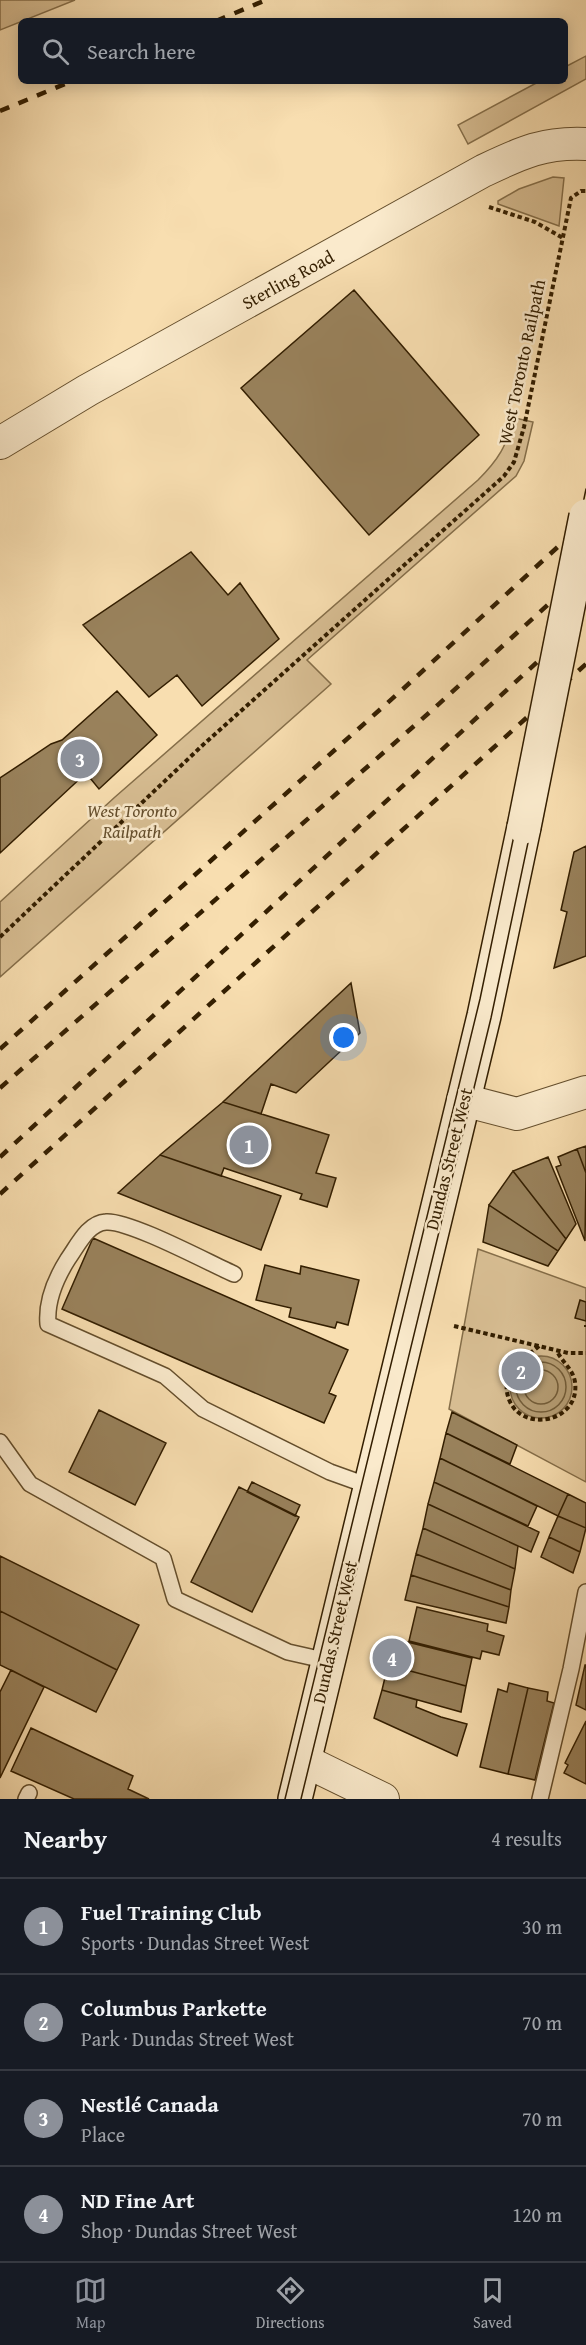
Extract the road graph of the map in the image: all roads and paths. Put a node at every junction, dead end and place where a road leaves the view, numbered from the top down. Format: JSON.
{"nodes":[{"id":1,"x":586,"y":144,"type":"edge"},
{"id":2,"x":586,"y":191,"type":"edge"},
{"id":3,"x":481,"y":205,"type":"dead end"},
{"id":4,"x":563,"y":238,"type":"junction"},
{"id":5,"x":0,"y":443,"type":"edge"},
{"id":6,"x":586,"y":516,"type":"edge"},
{"id":7,"x":0,"y":937,"type":"edge"},
{"id":8,"x":586,"y":1092,"type":"edge"},
{"id":9,"x":463,"y":1100,"type":"junction"},
{"id":10,"x":234,"y":1274,"type":"dead end"},
{"id":11,"x":454,"y":1326,"type":"dead end"},
{"id":12,"x":539,"y":1346,"type":"junction"},
{"id":13,"x":557,"y":1351,"type":"junction"},
{"id":14,"x":586,"y":1353,"type":"edge"},
{"id":15,"x":0,"y":1442,"type":"edge"},
{"id":16,"x":369,"y":1486,"type":"junction"},
{"id":17,"x":586,"y":1592,"type":"edge"},
{"id":18,"x":328,"y":1661,"type":"junction"},
{"id":19,"x":305,"y":1761,"type":"junction"},
{"id":20,"x":294,"y":1799,"type":"edge"},
{"id":21,"x":383,"y":1799,"type":"edge"},
{"id":22,"x":540,"y":1799,"type":"edge"}],
"edges":[{"from":1,"to":5,"type":"street","name":"Sterling Road"},
{"from":2,"to":4,"type":"path","name":"West Toronto Railpath"},
{"from":3,"to":4,"type":"path"},
{"from":4,"to":7,"type":"path","name":"West Toronto Railpath"},
{"from":6,"to":9,"type":"main road","name":"Dundas Street West","bridge":true},
{"from":8,"to":9,"type":"street"},
{"from":9,"to":16,"type":"main road","name":"Dundas Street West"},
{"from":10,"to":16,"type":"lane"},
{"from":11,"to":12,"type":"path"},
{"from":12,"to":13,"type":"path"},
{"from":12,"to":13,"type":"path"},
{"from":13,"to":14,"type":"path"},
{"from":15,"to":18,"type":"lane"},
{"from":16,"to":18,"type":"main road","name":"Dundas Street West"},
{"from":17,"to":22,"type":"lane"},
{"from":18,"to":19,"type":"main road","name":"Dundas Street West"},
{"from":19,"to":20,"type":"main road","name":"Dundas Street West"},
{"from":19,"to":21,"type":"street"}]}
